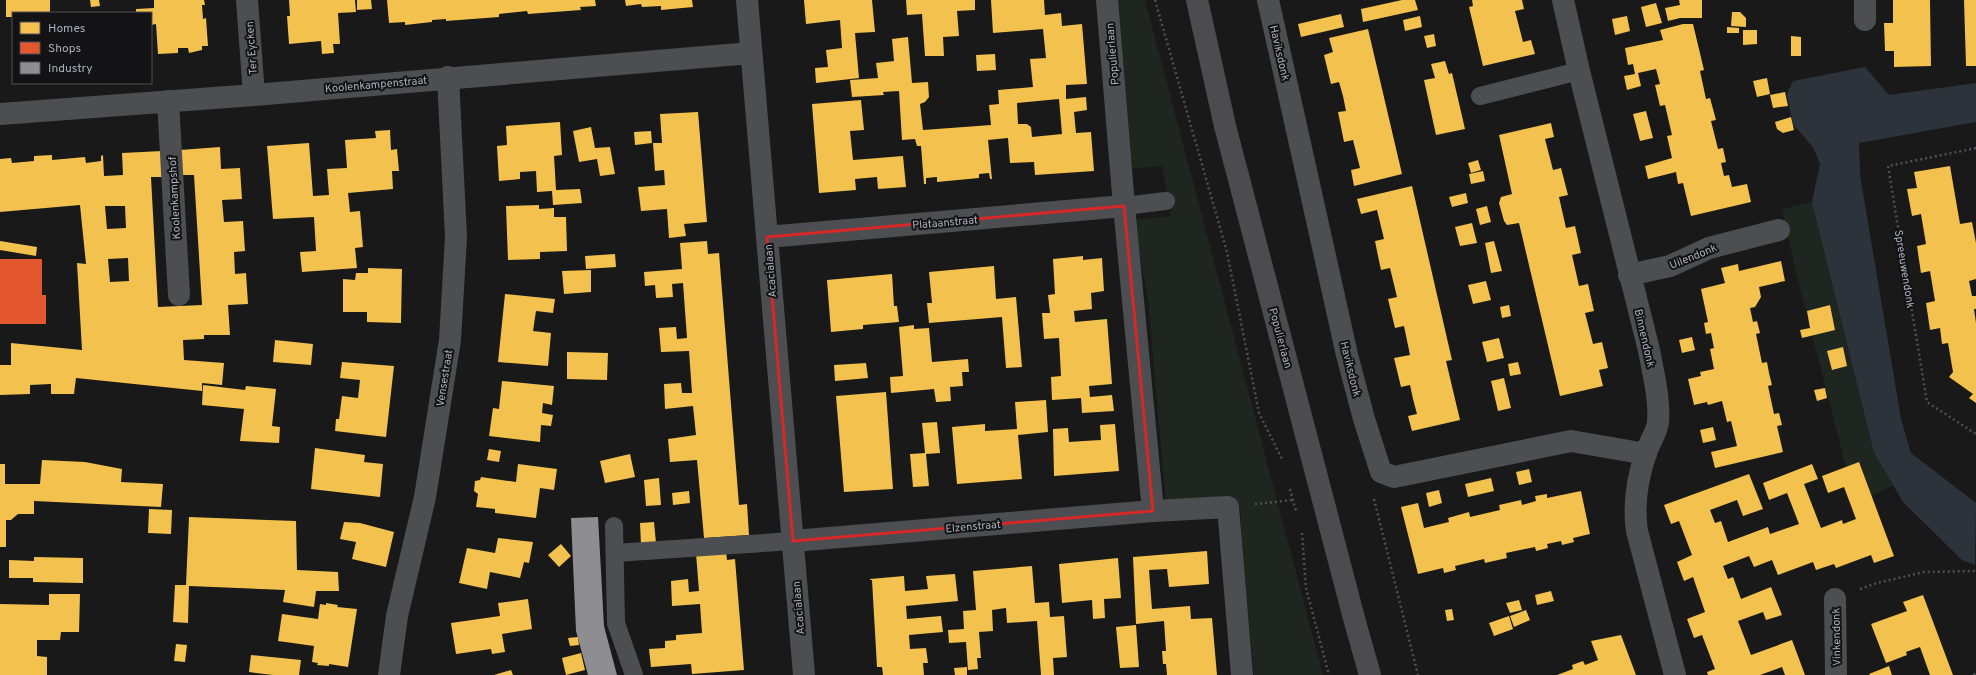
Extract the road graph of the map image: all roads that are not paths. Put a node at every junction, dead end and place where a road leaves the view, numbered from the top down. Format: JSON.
{"nodes":[{"id":1,"x":247,"y":0,"type":"edge"},
{"id":2,"x":747,"y":0,"type":"edge"},
{"id":3,"x":1107,"y":0,"type":"edge"},
{"id":4,"x":1197,"y":0,"type":"edge"},
{"id":5,"x":1268,"y":0,"type":"edge"},
{"id":6,"x":1564,"y":0,"type":"edge"},
{"id":7,"x":751,"y":53,"type":"junction"},
{"id":8,"x":1579,"y":71,"type":"junction"},
{"id":9,"x":448,"y":77,"type":"junction"},
{"id":10,"x":254,"y":95,"type":"junction"},
{"id":11,"x":1480,"y":96,"type":"dead end"},
{"id":12,"x":168,"y":101,"type":"junction"},
{"id":13,"x":0,"y":114,"type":"edge"},
{"id":14,"x":1166,"y":201,"type":"dead end"},
{"id":15,"x":1124,"y":206,"type":"junction"},
{"id":16,"x":1779,"y":230,"type":"dead end"},
{"id":17,"x":767,"y":237,"type":"junction"},
{"id":18,"x":1629,"y":276,"type":"junction"},
{"id":19,"x":179,"y":295,"type":"dead end"},
{"id":20,"x":1646,"y":454,"type":"junction"},
{"id":21,"x":1153,"y":511,"type":"junction"},
{"id":22,"x":614,"y":526,"type":"dead end"},
{"id":23,"x":793,"y":541,"type":"junction"},
{"id":24,"x":615,"y":553,"type":"junction"},
{"id":25,"x":1835,"y":599,"type":"road end"},
{"id":26,"x":389,"y":675,"type":"edge"},
{"id":27,"x":634,"y":675,"type":"edge"},
{"id":28,"x":804,"y":675,"type":"edge"},
{"id":29,"x":1242,"y":675,"type":"edge"},
{"id":30,"x":1370,"y":675,"type":"edge"},
{"id":31,"x":1675,"y":675,"type":"edge"},
{"id":32,"x":1836,"y":675,"type":"edge"}],
"edges":[{"from":1,"to":10,"type":"street","name":"Ter Eycken"},
{"from":2,"to":7,"type":"street","name":"Acacialaan"},
{"from":3,"to":15,"type":"street","name":"Populierlaan"},
{"from":4,"to":30,"type":"street","name":"Populierlaan"},
{"from":5,"to":20,"type":"street","name":"Haviksdonk"},
{"from":6,"to":8,"type":"street","name":"Binnendonk"},
{"from":7,"to":9,"type":"street","name":"Koolenkampenstraat"},
{"from":7,"to":17,"type":"street","name":"Acacialaan"},
{"from":8,"to":11,"type":"lane"},
{"from":8,"to":18,"type":"street","name":"Binnendonk"},
{"from":9,"to":10,"type":"street","name":"Koolenkampenstraat"},
{"from":9,"to":26,"type":"street","name":"Vensestraat"},
{"from":10,"to":12,"type":"street","name":"Koolenkampenstraat"},
{"from":12,"to":13,"type":"street","name":"Koolenkampenstraat"},
{"from":12,"to":19,"type":"street","name":"Koolenkampshof"},
{"from":14,"to":15,"type":"lane"},
{"from":15,"to":17,"type":"street","name":"Plataanstraat"},
{"from":15,"to":21,"type":"street","name":"Populierlaan"},
{"from":16,"to":18,"type":"street","name":"Uilendonk"},
{"from":17,"to":23,"type":"street","name":"Acacialaan"},
{"from":18,"to":20,"type":"street","name":"Binnendonk"},
{"from":20,"to":31,"type":"street","name":"Binnendonk"},
{"from":21,"to":23,"type":"street","name":"Elzenstraat"},
{"from":21,"to":29,"type":"street"},
{"from":22,"to":24,"type":"lane"},
{"from":23,"to":24,"type":"lane"},
{"from":23,"to":28,"type":"street","name":"Acacialaan"},
{"from":24,"to":27,"type":"lane"},
{"from":25,"to":32,"type":"street","name":"Vinkendonk"}]}
